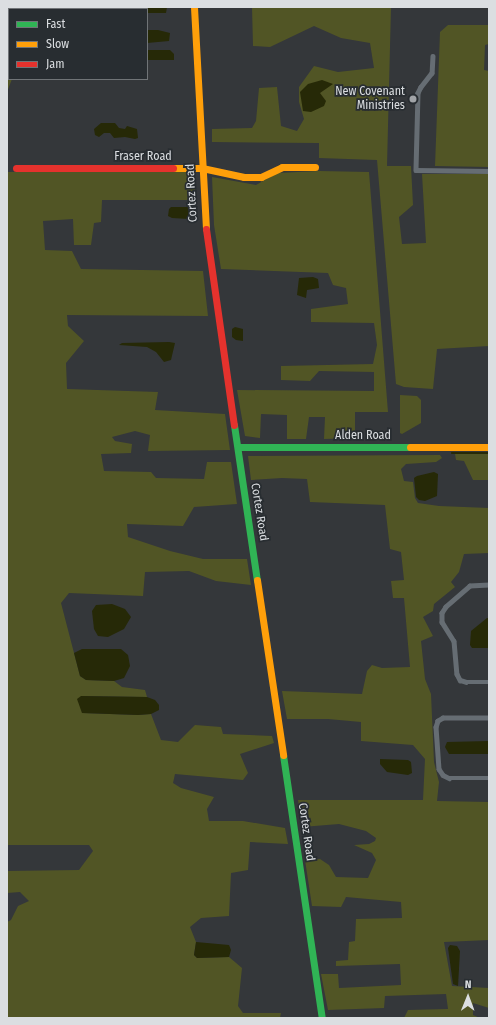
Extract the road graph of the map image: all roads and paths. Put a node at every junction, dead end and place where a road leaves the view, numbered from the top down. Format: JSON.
{"nodes":[{"id":1,"x":194,"y":7,"type":"edge"},
{"id":2,"x":433,"y":56,"type":"dead end"},
{"id":3,"x":315,"y":167,"type":"dead end"},
{"id":4,"x":16,"y":168,"type":"dead end"},
{"id":5,"x":202,"y":168,"type":"junction"},
{"id":6,"x":489,"y":170,"type":"edge"},
{"id":7,"x":238,"y":447,"type":"junction"},
{"id":8,"x":489,"y":447,"type":"edge"},
{"id":9,"x":489,"y":585,"type":"edge"},
{"id":10,"x":489,"y":682,"type":"edge"},
{"id":11,"x":489,"y":718,"type":"edge"},
{"id":12,"x":489,"y":778,"type":"edge"},
{"id":13,"x":322,"y":1018,"type":"edge"}],
"edges":[{"from":1,"to":5,"type":"street","name":"Cortez Road"},
{"from":2,"to":6,"type":"street"},
{"from":3,"to":5,"type":"street","name":"Fraser Road"},
{"from":4,"to":5,"type":"street","name":"Fraser Road"},
{"from":5,"to":7,"type":"street","name":"Cortez Road"},
{"from":7,"to":8,"type":"street","name":"Alden Road"},
{"from":7,"to":13,"type":"street","name":"Cortez Road"},
{"from":9,"to":10,"type":"street"},
{"from":11,"to":12,"type":"street"}]}
